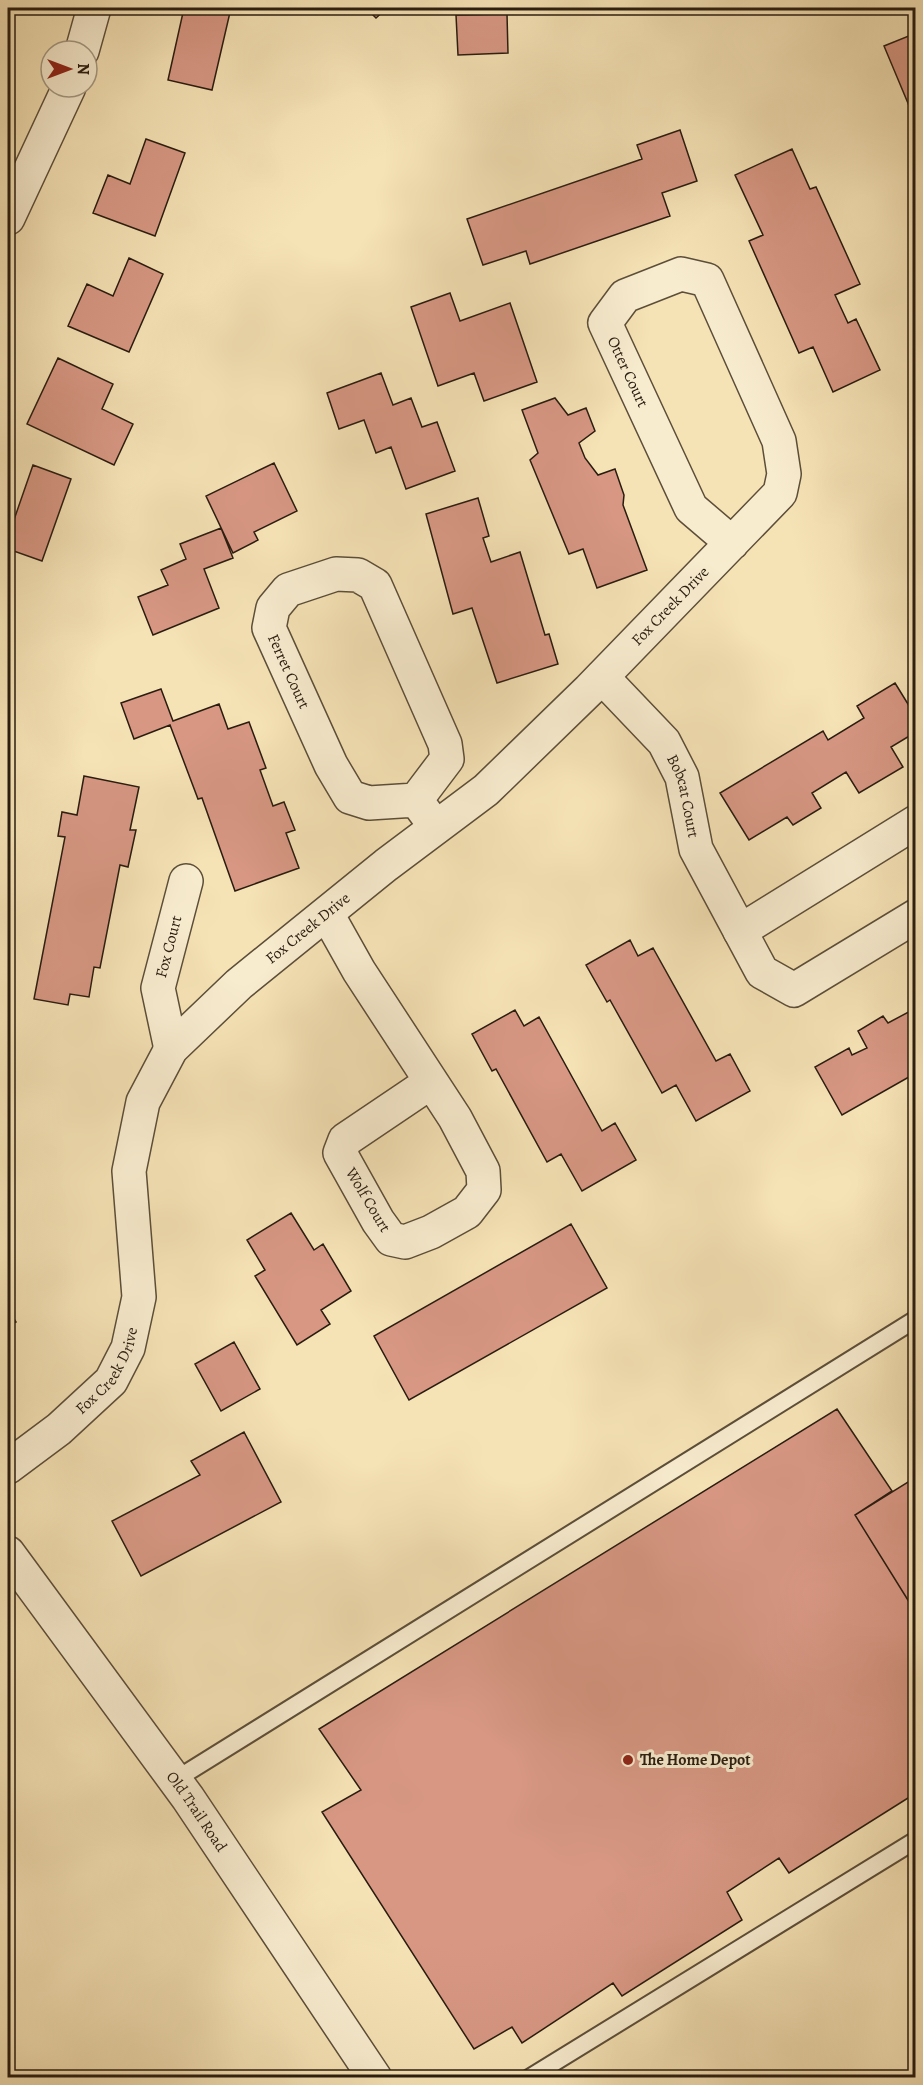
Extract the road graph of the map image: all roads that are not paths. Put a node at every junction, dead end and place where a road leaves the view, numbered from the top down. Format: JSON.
{"nodes":[{"id":1,"x":94,"y":8,"type":"edge"},
{"id":2,"x":85,"y":39,"type":"edge"},
{"id":3,"x":63,"y":99,"type":"edge"},
{"id":4,"x":8,"y":218,"type":"edge"},
{"id":5,"x":784,"y":474,"type":"joint"},
{"id":6,"x":732,"y":543,"type":"junction"},
{"id":7,"x":602,"y":677,"type":"junction"},
{"id":8,"x":416,"y":800,"type":"junction"},
{"id":9,"x":915,"y":822,"type":"edge"},
{"id":10,"x":436,"y":827,"type":"junction"},
{"id":11,"x":186,"y":881,"type":"dead end"},
{"id":12,"x":327,"y":914,"type":"junction"},
{"id":13,"x":915,"y":915,"type":"edge"},
{"id":14,"x":740,"y":931,"type":"junction"},
{"id":15,"x":171,"y":1049,"type":"junction"},
{"id":16,"x":431,"y":1082,"type":"junction"},
{"id":17,"x":915,"y":1319,"type":"edge"},
{"id":18,"x":8,"y":1467,"type":"edge"},
{"id":19,"x":8,"y":1553,"type":"edge"},
{"id":20,"x":175,"y":1780,"type":"junction"},
{"id":21,"x":915,"y":1840,"type":"edge"},
{"id":22,"x":375,"y":2078,"type":"edge"},
{"id":23,"x":529,"y":2078,"type":"edge"}],
"edges":[{"from":1,"to":2,"type":"street"},
{"from":3,"to":4,"type":"street"},
{"from":5,"to":6,"type":"street","name":"Fox Creek Drive"},
{"from":5,"to":6,"type":"street","name":"Otter Court"},
{"from":6,"to":7,"type":"street","name":"Fox Creek Drive"},
{"from":7,"to":10,"type":"street","name":"Fox Creek Drive"},
{"from":7,"to":14,"type":"street","name":"Bobcat Court"},
{"from":8,"to":8,"type":"street","name":"Ferret Court"},
{"from":8,"to":10,"type":"street"},
{"from":9,"to":14,"type":"street"},
{"from":10,"to":12,"type":"street","name":"Fox Creek Drive"},
{"from":11,"to":15,"type":"street","name":"Fox Court"},
{"from":12,"to":15,"type":"street","name":"Fox Creek Drive"},
{"from":12,"to":16,"type":"street","name":"Wolf Court"},
{"from":13,"to":14,"type":"street","name":"Bobcat Court"},
{"from":15,"to":18,"type":"street","name":"Fox Creek Drive"},
{"from":16,"to":16,"type":"street","name":"Wolf Court"},
{"from":17,"to":20,"type":"lane"},
{"from":19,"to":20,"type":"street","name":"Old Trail Road"},
{"from":20,"to":22,"type":"street","name":"Old Trail Road"},
{"from":21,"to":23,"type":"lane"}]}
